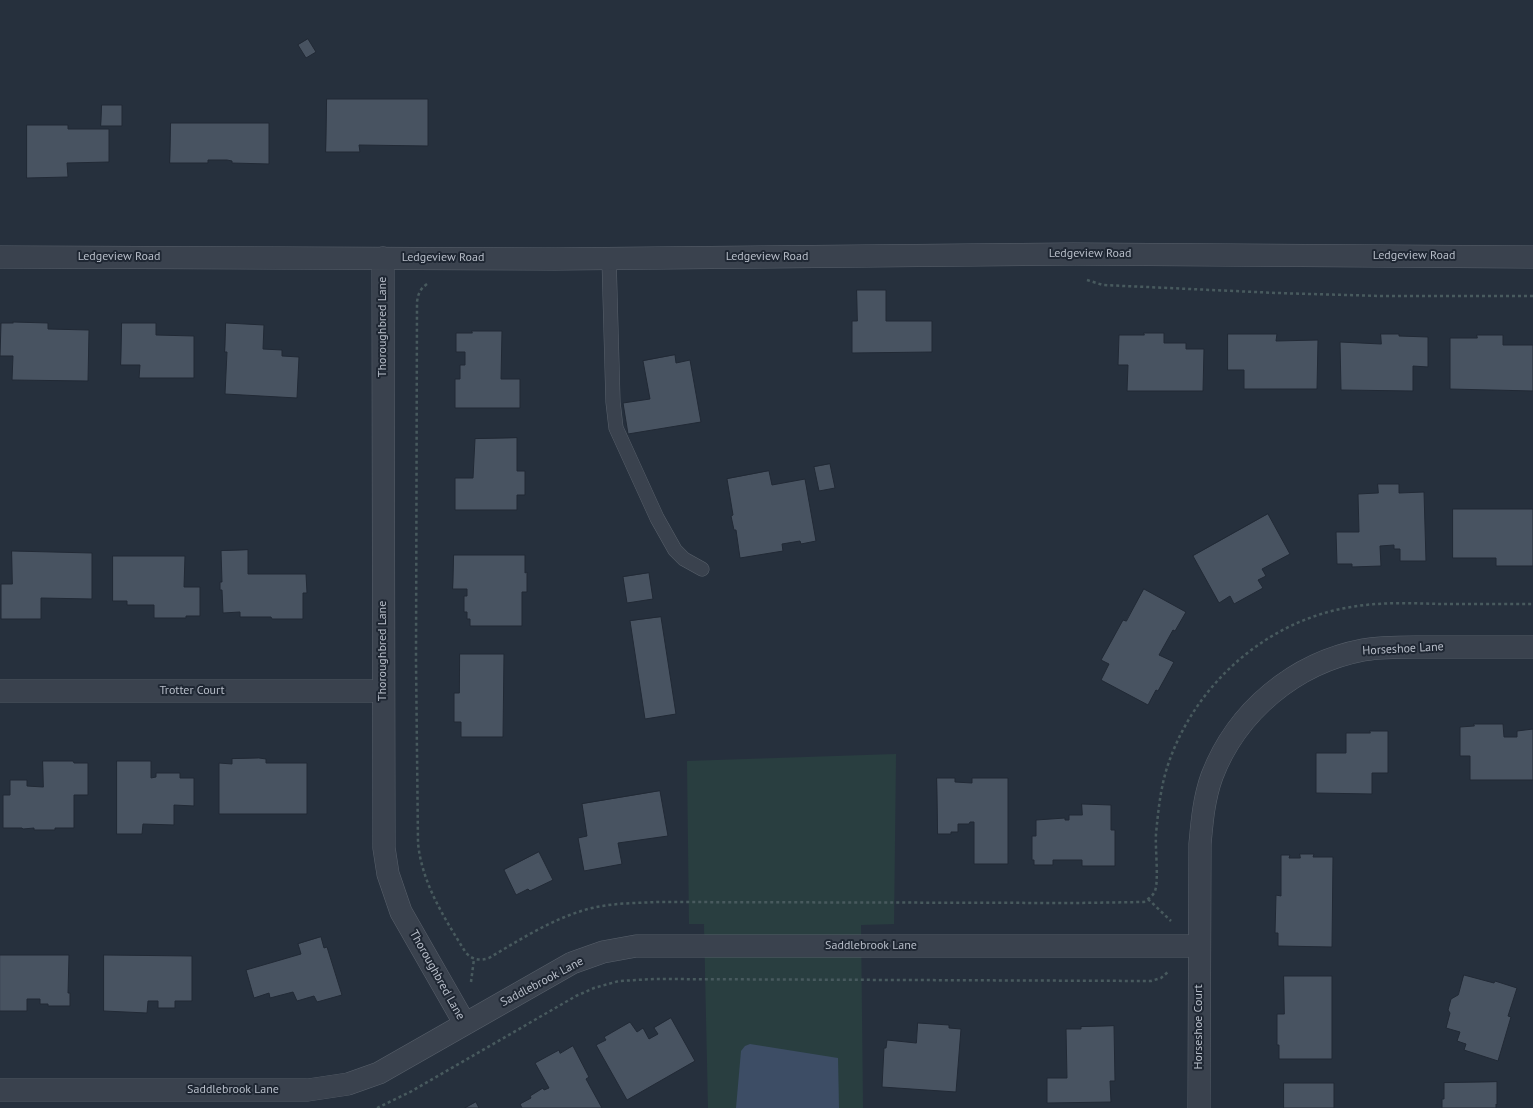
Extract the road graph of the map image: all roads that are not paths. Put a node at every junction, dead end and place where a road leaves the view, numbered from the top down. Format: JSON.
{"nodes":[{"id":1,"x":0,"y":257,"type":"edge"},
{"id":2,"x":1533,"y":257,"type":"edge"},
{"id":3,"x":382,"y":258,"type":"junction"},
{"id":4,"x":609,"y":258,"type":"junction"},
{"id":5,"x":702,"y":569,"type":"dead end"},
{"id":6,"x":1533,"y":647,"type":"edge"},
{"id":7,"x":0,"y":691,"type":"edge"},
{"id":8,"x":383,"y":691,"type":"junction"},
{"id":9,"x":1199,"y":946,"type":"junction"},
{"id":10,"x":465,"y":1024,"type":"junction"},
{"id":11,"x":0,"y":1090,"type":"edge"},
{"id":12,"x":232,"y":1099,"type":"edge"},
{"id":13,"x":1199,"y":1108,"type":"edge"}],
"edges":[{"from":1,"to":3,"type":"street","name":"Ledgeview Road"},
{"from":2,"to":4,"type":"street","name":"Ledgeview Road"},
{"from":3,"to":4,"type":"street","name":"Ledgeview Road"},
{"from":3,"to":8,"type":"street","name":"Thoroughbred Lane"},
{"from":4,"to":5,"type":"lane"},
{"from":6,"to":9,"type":"street","name":"Horseshoe Lane"},
{"from":7,"to":8,"type":"street","name":"Trotter Court"},
{"from":8,"to":10,"type":"street","name":"Thoroughbred Lane"},
{"from":9,"to":10,"type":"street","name":"Saddlebrook Lane"},
{"from":9,"to":13,"type":"street","name":"Horseshoe Court"},
{"from":10,"to":12,"type":"street","name":"Saddlebrook Lane"},
{"from":11,"to":12,"type":"street","name":"Saddlebrook Lane"}]}
